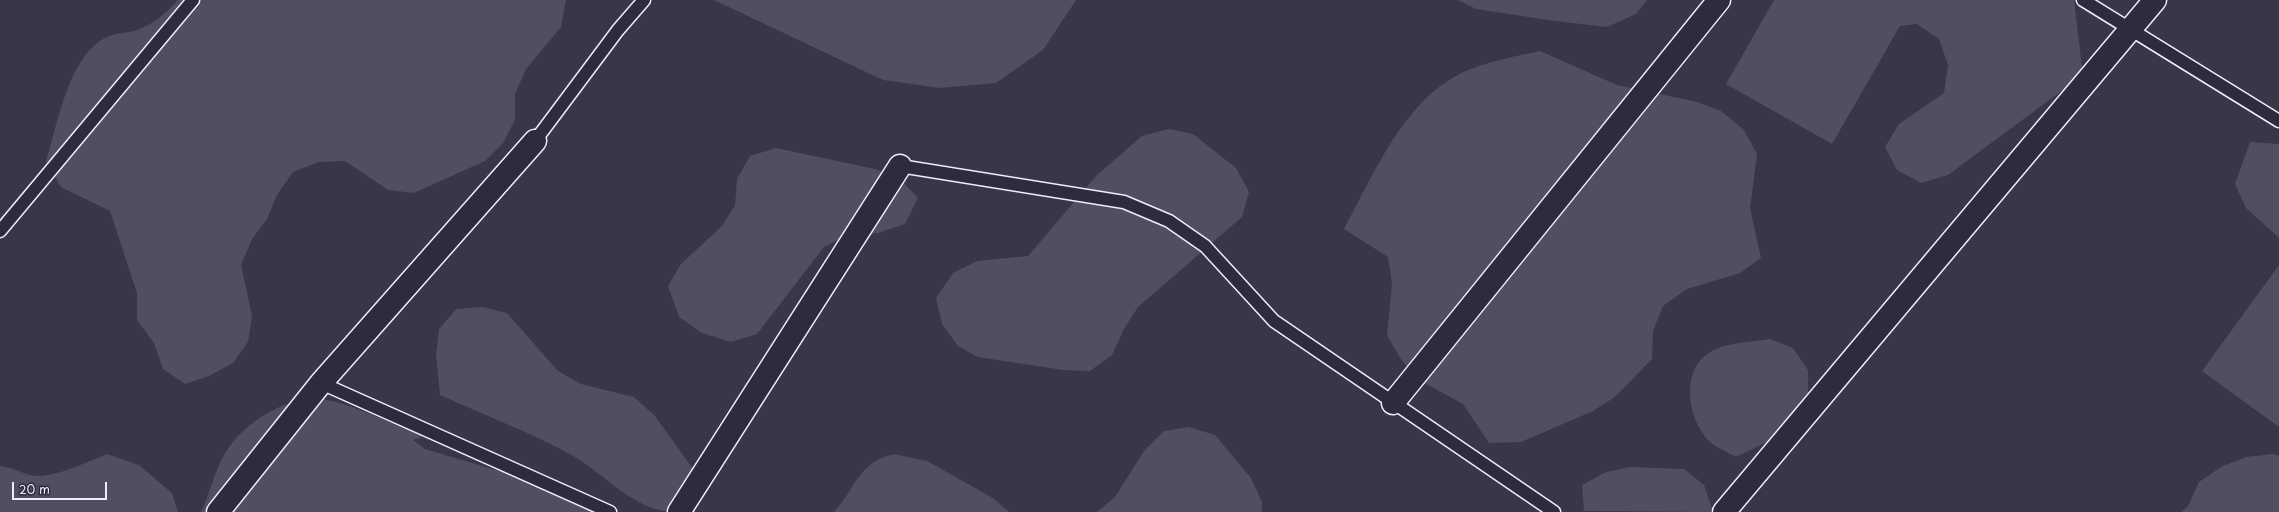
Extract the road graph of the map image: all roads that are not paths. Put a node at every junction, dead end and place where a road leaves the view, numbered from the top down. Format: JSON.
{"nodes":[{"id":1,"x":193,"y":0,"type":"edge"},
{"id":2,"x":644,"y":0,"type":"edge"},
{"id":3,"x":1719,"y":0,"type":"edge"},
{"id":4,"x":2083,"y":0,"type":"edge"},
{"id":5,"x":2155,"y":0,"type":"edge"},
{"id":6,"x":2130,"y":30,"type":"junction"},
{"id":7,"x":2279,"y":121,"type":"edge"},
{"id":8,"x":535,"y":141,"type":"joint"},
{"id":9,"x":900,"y":166,"type":"joint"},
{"id":10,"x":0,"y":231,"type":"edge"},
{"id":11,"x":321,"y":383,"type":"junction"},
{"id":12,"x":1393,"y":403,"type":"junction"},
{"id":13,"x":218,"y":512,"type":"edge"},
{"id":14,"x":610,"y":512,"type":"edge"},
{"id":15,"x":679,"y":512,"type":"edge"},
{"id":16,"x":1554,"y":512,"type":"edge"},
{"id":17,"x":1724,"y":512,"type":"edge"}],
"edges":[{"from":1,"to":10,"type":"lane"},
{"from":2,"to":8,"type":"lane"},
{"from":3,"to":12,"type":"street"},
{"from":4,"to":6,"type":"lane"},
{"from":5,"to":6,"type":"street"},
{"from":6,"to":7,"type":"lane"},
{"from":6,"to":17,"type":"street"},
{"from":8,"to":11,"type":"street"},
{"from":9,"to":12,"type":"lane"},
{"from":9,"to":15,"type":"street"},
{"from":11,"to":13,"type":"street"},
{"from":11,"to":14,"type":"lane"},
{"from":12,"to":16,"type":"lane"}]}
